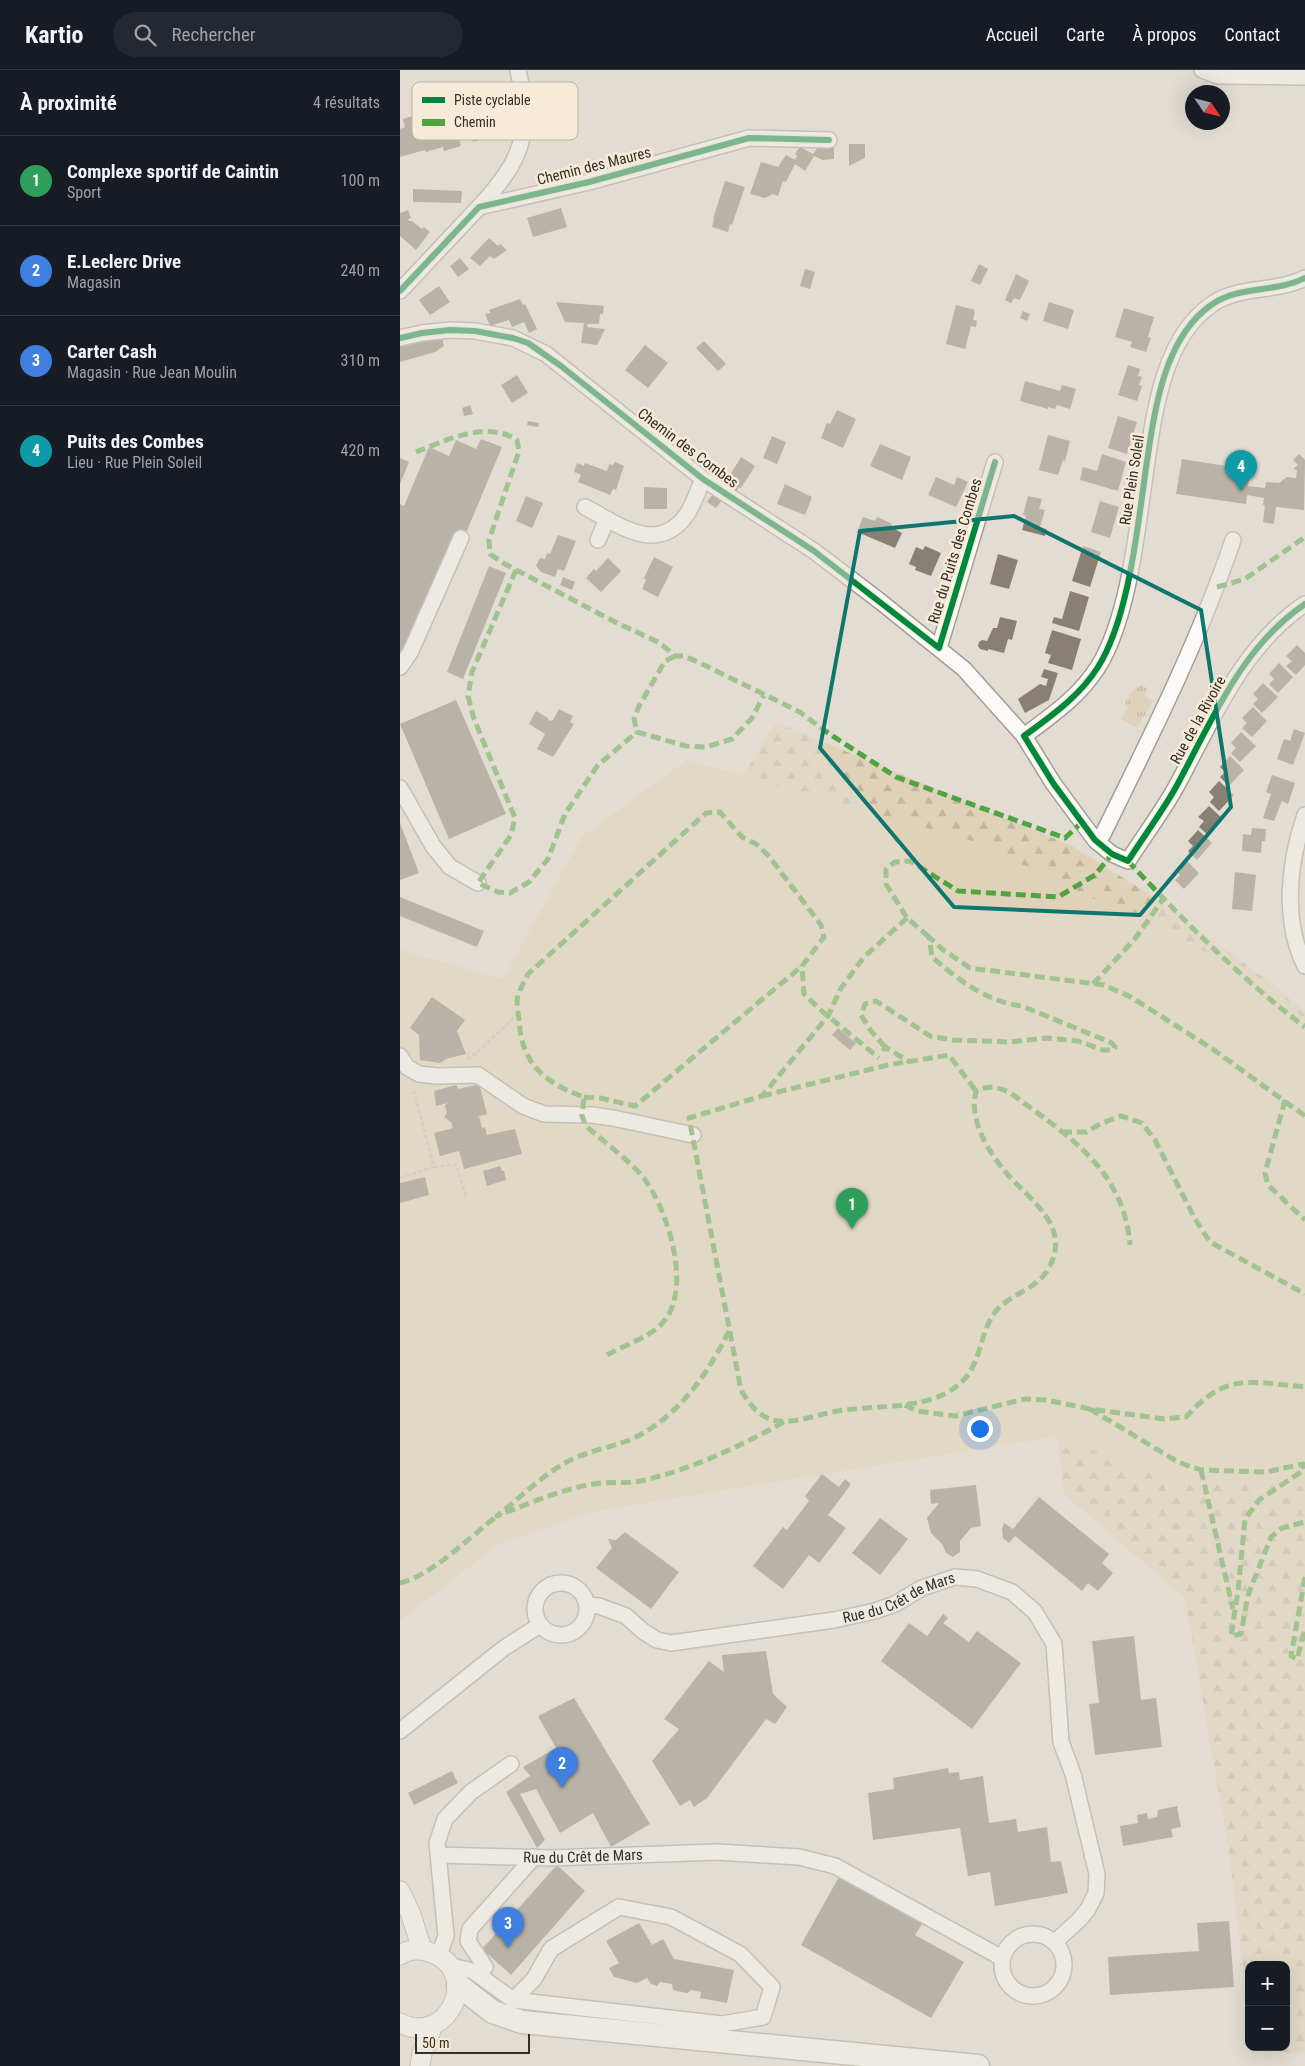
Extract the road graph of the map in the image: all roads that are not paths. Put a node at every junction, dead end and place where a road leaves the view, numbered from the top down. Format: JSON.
{"nodes":[{"id":1,"x":1202,"y":70,"type":"edge"},
{"id":2,"x":1305,"y":77,"type":"edge"},
{"id":3,"x":522,"y":140,"type":"edge"},
{"id":4,"x":829,"y":140,"type":"dead end"},
{"id":5,"x":479,"y":207,"type":"junction"},
{"id":6,"x":1305,"y":278,"type":"edge"},
{"id":7,"x":400,"y":290,"type":"edge"},
{"id":8,"x":400,"y":338,"type":"edge"},
{"id":9,"x":996,"y":462,"type":"dead end"},
{"id":10,"x":703,"y":479,"type":"junction"},
{"id":11,"x":585,"y":507,"type":"dead end"},
{"id":12,"x":607,"y":519,"type":"junction"},
{"id":13,"x":461,"y":538,"type":"dead end"},
{"id":14,"x":598,"y":540,"type":"dead end"},
{"id":15,"x":1233,"y":540,"type":"dead end"},
{"id":16,"x":1305,"y":604,"type":"edge"},
{"id":17,"x":939,"y":648,"type":"junction"},
{"id":18,"x":400,"y":667,"type":"edge"},
{"id":19,"x":1024,"y":736,"type":"junction"},
{"id":20,"x":400,"y":788,"type":"edge"},
{"id":21,"x":1305,"y":815,"type":"edge"},
{"id":22,"x":1097,"y":842,"type":"junction"},
{"id":23,"x":1128,"y":860,"type":"joint"},
{"id":24,"x":478,"y":883,"type":"dead end"},
{"id":25,"x":1305,"y":966,"type":"edge"},
{"id":26,"x":403,"y":1062,"type":"edge"},
{"id":27,"x":693,"y":1135,"type":"dead end"},
{"id":28,"x":586,"y":1605,"type":"junction"},
{"id":29,"x":540,"y":1625,"type":"junction"},
{"id":30,"x":400,"y":1731,"type":"edge"},
{"id":31,"x":511,"y":1764,"type":"dead end"},
{"id":32,"x":439,"y":1855,"type":"junction"},
{"id":33,"x":534,"y":1858,"type":"junction"},
{"id":34,"x":400,"y":1891,"type":"edge"},
{"id":35,"x":1054,"y":1942,"type":"junction"},
{"id":36,"x":400,"y":1955,"type":"edge"},
{"id":37,"x":1002,"y":1958,"type":"junction"},
{"id":38,"x":442,"y":1964,"type":"junction"},
{"id":39,"x":479,"y":1975,"type":"junction"},
{"id":40,"x":513,"y":2000,"type":"junction"},
{"id":41,"x":400,"y":2023,"type":"edge"},
{"id":42,"x":433,"y":2025,"type":"junction"},
{"id":43,"x":420,"y":2066,"type":"edge"},
{"id":44,"x":978,"y":2066,"type":"edge"}],
"edges":[{"from":1,"to":2,"type":"street"},
{"from":3,"to":5,"type":"street"},
{"from":4,"to":5,"type":"street","name":"Chemin des Maures"},
{"from":5,"to":7,"type":"street"},
{"from":6,"to":19,"type":"street","name":"Rue Plein Soleil"},
{"from":8,"to":10,"type":"street","name":"Chemin des Combes"},
{"from":9,"to":17,"type":"street","name":"Rue du Puits des Combes"},
{"from":10,"to":12,"type":"street"},
{"from":10,"to":17,"type":"street","name":"Chemin des Combes"},
{"from":11,"to":12,"type":"street"},
{"from":12,"to":14,"type":"street"},
{"from":13,"to":18,"type":"street"},
{"from":15,"to":22,"type":"street"},
{"from":16,"to":23,"type":"street","name":"Rue de la Rivoire"},
{"from":17,"to":19,"type":"street","name":"Chemin des Combes"},
{"from":19,"to":22,"type":"street","name":"Chemin des Combes"},
{"from":20,"to":24,"type":"street"},
{"from":21,"to":25,"type":"street"},
{"from":22,"to":23,"type":"street","name":"Chemin des Combes"},
{"from":26,"to":27,"type":"street"},
{"from":28,"to":29,"type":"street"},
{"from":28,"to":29,"type":"street"},
{"from":28,"to":35,"type":"street","name":"Rue du Crêt de Mars"},
{"from":29,"to":30,"type":"street"},
{"from":31,"to":32,"type":"street"},
{"from":32,"to":33,"type":"street","name":"Rue du Crêt de Mars"},
{"from":32,"to":38,"type":"street"},
{"from":33,"to":37,"type":"street","name":"Rue du Crêt de Mars"},
{"from":33,"to":39,"type":"street"},
{"from":34,"to":38,"type":"main road"},
{"from":35,"to":37,"type":"street"},
{"from":35,"to":37,"type":"street"},
{"from":36,"to":38,"type":"main road"},
{"from":38,"to":39,"type":"street"},
{"from":38,"to":42,"type":"main road"},
{"from":38,"to":44,"type":"highway"},
{"from":39,"to":40,"type":"street"},
{"from":40,"to":40,"type":"street"},
{"from":41,"to":42,"type":"main road"},
{"from":42,"to":43,"type":"main road"}]}
